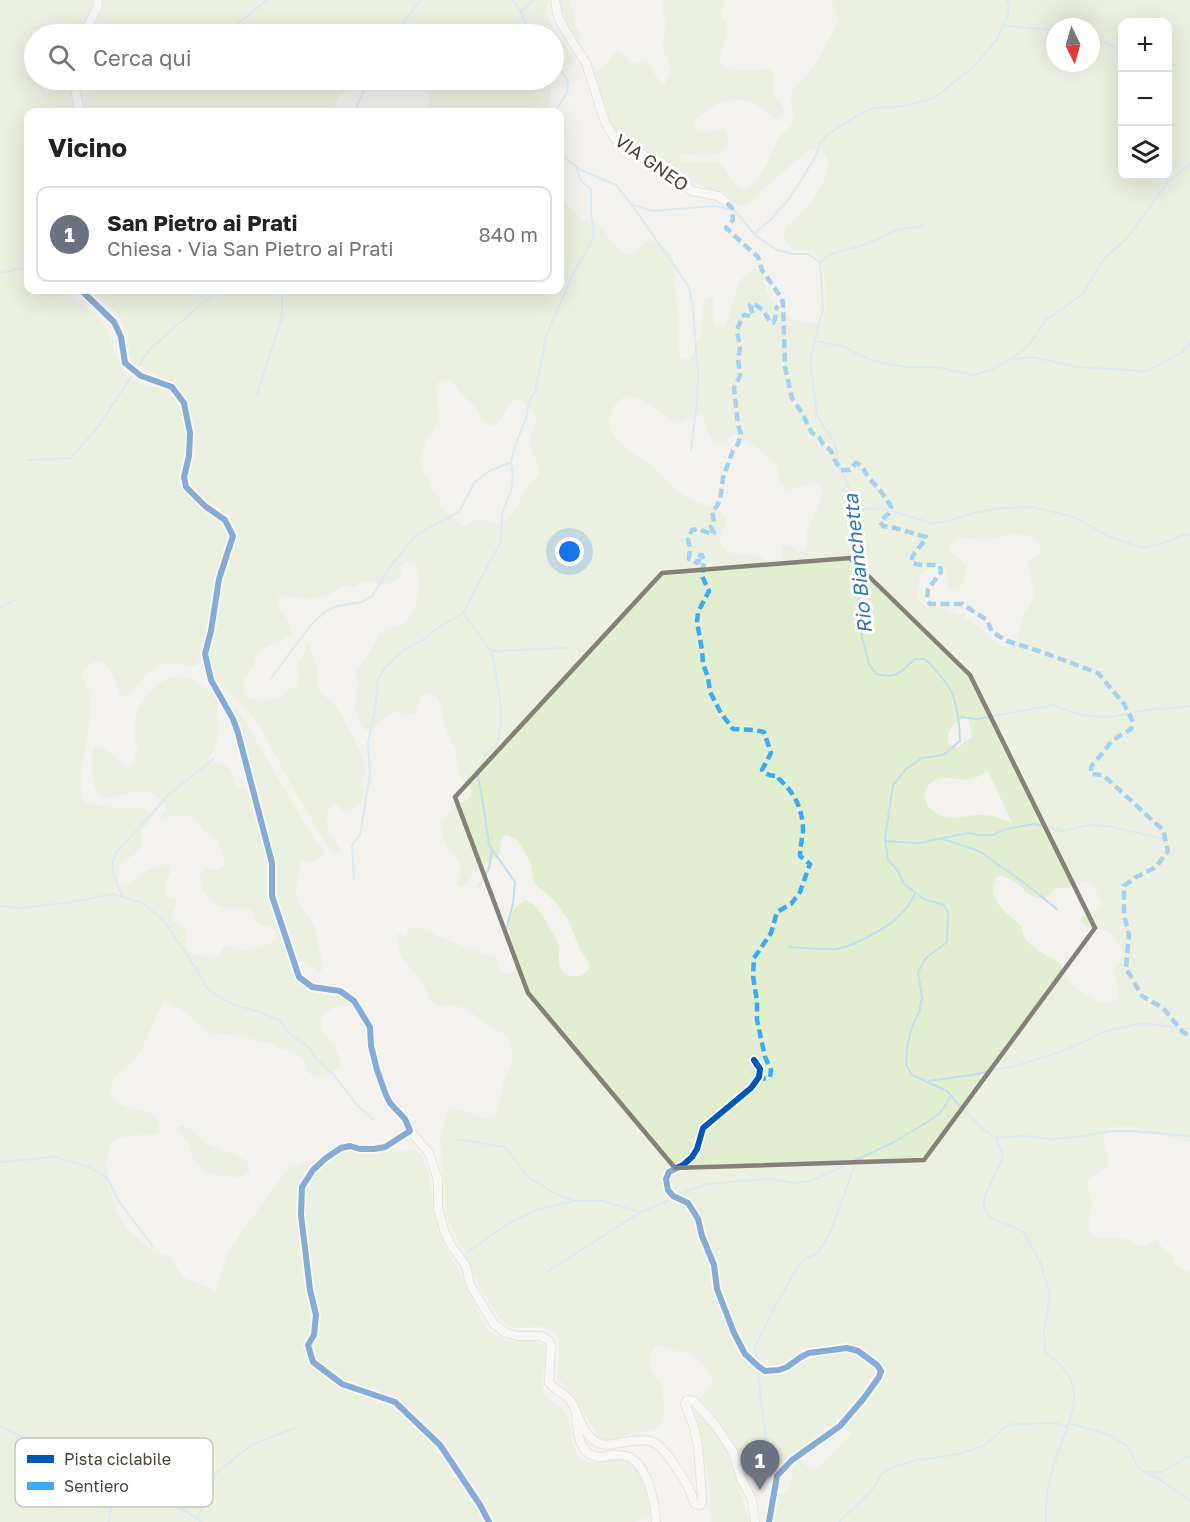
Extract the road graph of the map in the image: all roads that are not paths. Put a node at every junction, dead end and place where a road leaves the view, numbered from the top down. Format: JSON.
{"nodes":[{"id":1,"x":98,"y":0,"type":"edge"},
{"id":2,"x":555,"y":0,"type":"edge"},
{"id":3,"x":89,"y":24,"type":"edge"},
{"id":4,"x":562,"y":24,"type":"edge"},
{"id":5,"x":564,"y":28,"type":"edge"},
{"id":6,"x":75,"y":90,"type":"edge"},
{"id":7,"x":79,"y":108,"type":"edge"},
{"id":8,"x":727,"y":202,"type":"dead end"},
{"id":9,"x":85,"y":294,"type":"edge"},
{"id":10,"x":754,"y":1060,"type":"dead end"},
{"id":11,"x":410,"y":1131,"type":"junction"},
{"id":12,"x":576,"y":1411,"type":"junction"},
{"id":13,"x":489,"y":1522,"type":"edge"},
{"id":14,"x":657,"y":1522,"type":"edge"},
{"id":15,"x":755,"y":1522,"type":"edge"},
{"id":16,"x":769,"y":1522,"type":"edge"}],
"edges":[{"from":1,"to":3,"type":"street"},
{"from":2,"to":4,"type":"street","name":"VIA GNEO"},
{"from":5,"to":8,"type":"street","name":"VIA GNEO"},
{"from":6,"to":7,"type":"street"},
{"from":9,"to":11,"type":"street"},
{"from":10,"to":16,"type":"street"},
{"from":11,"to":12,"type":"street"},
{"from":11,"to":13,"type":"street"},
{"from":12,"to":14,"type":"street"},
{"from":12,"to":15,"type":"street"}]}
